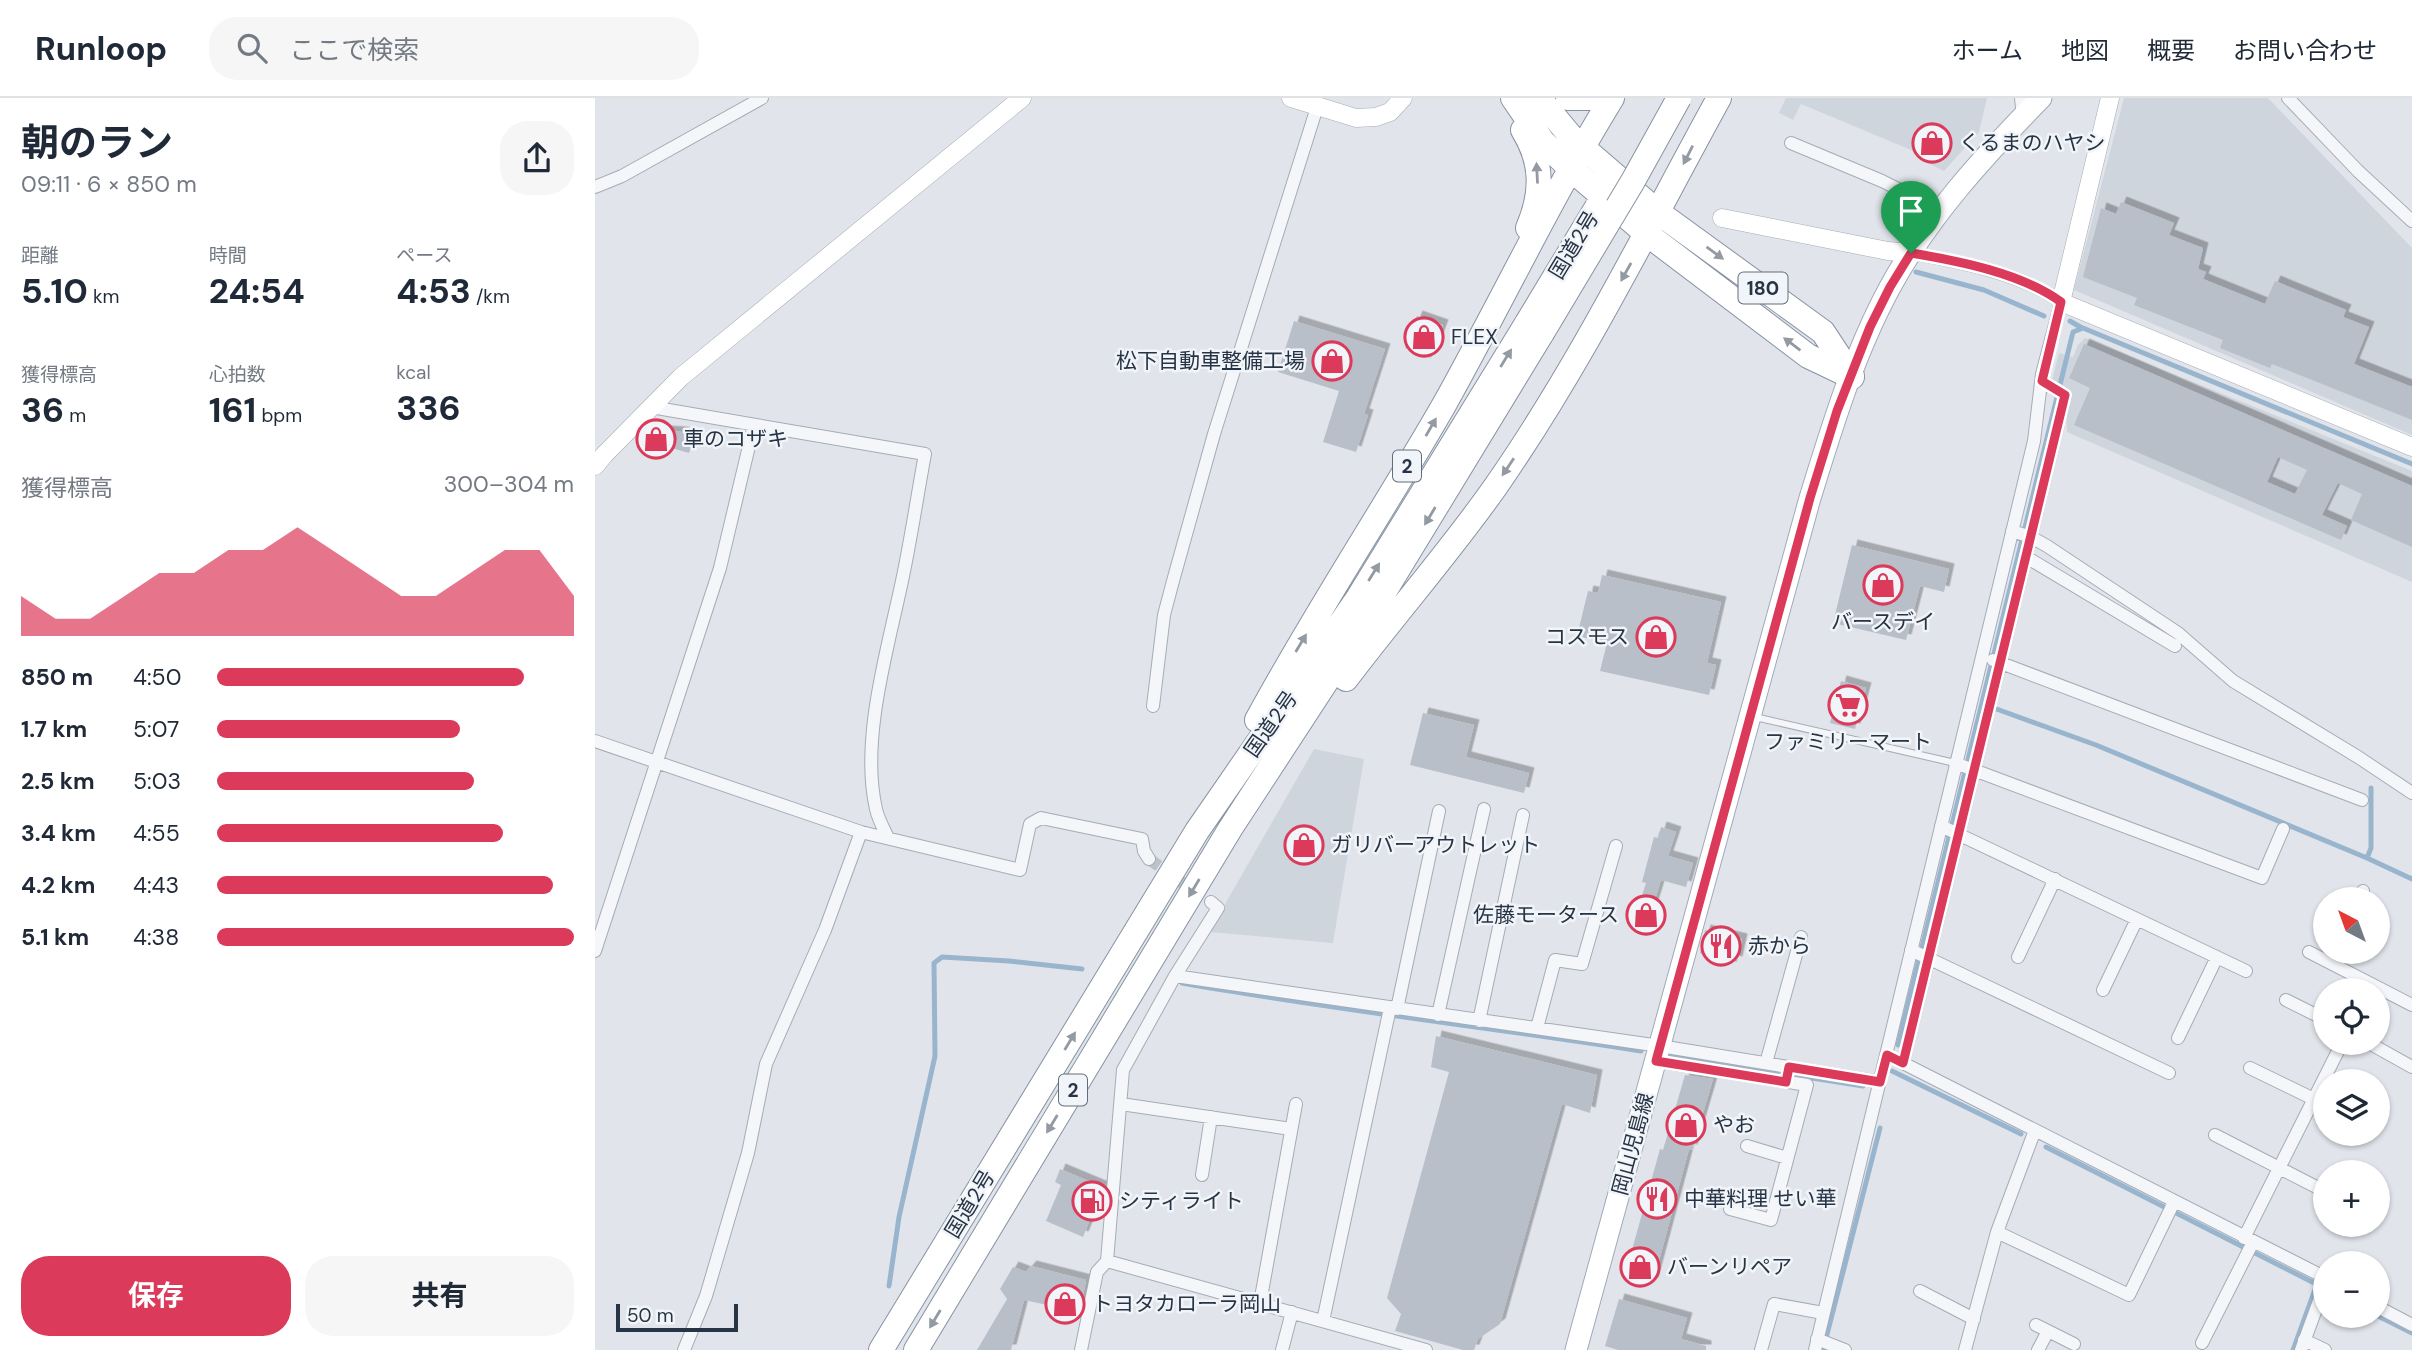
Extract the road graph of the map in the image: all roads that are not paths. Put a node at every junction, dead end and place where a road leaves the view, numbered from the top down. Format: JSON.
{"nodes":[{"id":1,"x":762,"y":98,"type":"edge"},
{"id":2,"x":1023,"y":98,"type":"edge"},
{"id":3,"x":1291,"y":98,"type":"edge"},
{"id":4,"x":1402,"y":98,"type":"edge"},
{"id":5,"x":1502,"y":98,"type":"edge"},
{"id":6,"x":1513,"y":98,"type":"edge"},
{"id":7,"x":1538,"y":98,"type":"edge"},
{"id":8,"x":1568,"y":98,"type":"edge"},
{"id":9,"x":1594,"y":98,"type":"edge"},
{"id":10,"x":1612,"y":98,"type":"edge"},
{"id":11,"x":1660,"y":98,"type":"edge"},
{"id":12,"x":1679,"y":98,"type":"edge"},
{"id":13,"x":1719,"y":98,"type":"edge"},
{"id":14,"x":2041,"y":98,"type":"edge"},
{"id":15,"x":2110,"y":98,"type":"edge"},
{"id":16,"x":2288,"y":98,"type":"edge"},
{"id":17,"x":1318,"y":104,"type":"junction"},
{"id":18,"x":2022,"y":107,"type":"edge"},
{"id":19,"x":1791,"y":144,"type":"dead end"},
{"id":20,"x":1582,"y":147,"type":"junction"},
{"id":21,"x":1572,"y":170,"type":"junction"},
{"id":22,"x":595,"y":187,"type":"edge"},
{"id":23,"x":1942,"y":211,"type":"junction"},
{"id":24,"x":1722,"y":218,"type":"dead end"},
{"id":25,"x":2412,"y":221,"type":"edge"},
{"id":26,"x":1653,"y":223,"type":"junction"},
{"id":27,"x":1911,"y":253,"type":"junction"},
{"id":28,"x":2061,"y":302,"type":"junction"},
{"id":29,"x":1535,"y":328,"type":"junction"},
{"id":30,"x":1475,"y":350,"type":"junction"},
{"id":31,"x":1852,"y":377,"type":"junction"},
{"id":32,"x":2046,"y":384,"type":"junction"},
{"id":33,"x":651,"y":407,"type":"junction"},
{"id":34,"x":754,"y":425,"type":"junction"},
{"id":35,"x":2412,"y":447,"type":"edge"},
{"id":36,"x":595,"y":467,"type":"edge"},
{"id":37,"x":2021,"y":534,"type":"junction"},
{"id":38,"x":2026,"y":557,"type":"junction"},
{"id":39,"x":2175,"y":646,"type":"dead end"},
{"id":40,"x":1991,"y":659,"type":"junction"},
{"id":41,"x":1153,"y":706,"type":"dead end"},
{"id":42,"x":1750,"y":716,"type":"junction"},
{"id":43,"x":595,"y":741,"type":"edge"},
{"id":44,"x":656,"y":763,"type":"junction"},
{"id":45,"x":1965,"y":767,"type":"junction"},
{"id":46,"x":2412,"y":793,"type":"edge"},
{"id":47,"x":2362,"y":800,"type":"dead end"},
{"id":48,"x":1484,"y":809,"type":"dead end"},
{"id":49,"x":1439,"y":811,"type":"dead end"},
{"id":50,"x":1523,"y":815,"type":"dead end"},
{"id":51,"x":1230,"y":829,"type":"junction"},
{"id":52,"x":2283,"y":829,"type":"dead end"},
{"id":53,"x":1950,"y":830,"type":"junction"},
{"id":54,"x":1197,"y":831,"type":"junction"},
{"id":55,"x":861,"y":832,"type":"junction"},
{"id":56,"x":888,"y":838,"type":"junction"},
{"id":57,"x":1616,"y":846,"type":"dead end"},
{"id":58,"x":1149,"y":859,"type":"tunnel mouth"},
{"id":59,"x":2055,"y":879,"type":"junction"},
{"id":60,"x":1211,"y":902,"type":"dead end"},
{"id":61,"x":2137,"y":919,"type":"junction"},
{"id":62,"x":1801,"y":937,"type":"dead end"},
{"id":63,"x":595,"y":951,"type":"edge"},
{"id":64,"x":2309,"y":952,"type":"dead end"},
{"id":65,"x":2313,"y":953,"type":"edge"},
{"id":66,"x":1920,"y":954,"type":"junction"},
{"id":67,"x":2018,"y":957,"type":"dead end"},
{"id":68,"x":2217,"y":957,"type":"junction"},
{"id":69,"x":2338,"y":964,"type":"edge"},
{"id":70,"x":2246,"y":971,"type":"dead end"},
{"id":71,"x":1175,"y":976,"type":"junction"},
{"id":72,"x":2357,"y":978,"type":"edge"},
{"id":73,"x":2103,"y":990,"type":"dead end"},
{"id":74,"x":2390,"y":996,"type":"edge"},
{"id":75,"x":2286,"y":1000,"type":"dead end"},
{"id":76,"x":2412,"y":1005,"type":"edge"},
{"id":77,"x":1391,"y":1012,"type":"junction"},
{"id":78,"x":2313,"y":1014,"type":"edge"},
{"id":79,"x":1438,"y":1015,"type":"junction"},
{"id":80,"x":1479,"y":1021,"type":"junction"},
{"id":81,"x":1537,"y":1028,"type":"junction"},
{"id":82,"x":2178,"y":1038,"type":"dead end"},
{"id":83,"x":1658,"y":1053,"type":"junction"},
{"id":84,"x":1887,"y":1055,"type":"junction"},
{"id":85,"x":2390,"y":1055,"type":"edge"},
{"id":86,"x":1766,"y":1063,"type":"junction"},
{"id":87,"x":1903,"y":1063,"type":"junction"},
{"id":88,"x":2412,"y":1067,"type":"edge"},
{"id":89,"x":2250,"y":1068,"type":"dead end"},
{"id":90,"x":2169,"y":1073,"type":"dead end"},
{"id":91,"x":1787,"y":1074,"type":"junction"},
{"id":92,"x":1880,"y":1082,"type":"junction"},
{"id":93,"x":2313,"y":1099,"type":"edge"},
{"id":94,"x":1121,"y":1104,"type":"junction"},
{"id":95,"x":1296,"y":1104,"type":"dead end"},
{"id":96,"x":2313,"y":1113,"type":"edge"},
{"id":97,"x":1211,"y":1117,"type":"junction"},
{"id":98,"x":1291,"y":1129,"type":"junction"},
{"id":99,"x":2035,"y":1130,"type":"junction"},
{"id":100,"x":2215,"y":1135,"type":"dead end"},
{"id":101,"x":1747,"y":1146,"type":"dead end"},
{"id":102,"x":1787,"y":1158,"type":"junction"},
{"id":103,"x":2279,"y":1168,"type":"junction"},
{"id":104,"x":1202,"y":1175,"type":"dead end"},
{"id":105,"x":2313,"y":1185,"type":"edge"},
{"id":106,"x":2172,"y":1208,"type":"junction"},
{"id":107,"x":1730,"y":1209,"type":"dead end"},
{"id":108,"x":1997,"y":1231,"type":"junction"},
{"id":109,"x":2248,"y":1245,"type":"junction"},
{"id":110,"x":1107,"y":1261,"type":"junction"},
{"id":111,"x":2313,"y":1278,"type":"edge"},
{"id":112,"x":1920,"y":1291,"type":"dead end"},
{"id":113,"x":1260,"y":1303,"type":"junction"},
{"id":114,"x":1292,"y":1312,"type":"junction"},
{"id":115,"x":1823,"y":1313,"type":"junction"},
{"id":116,"x":2390,"y":1313,"type":"edge"},
{"id":117,"x":2313,"y":1314,"type":"edge"},
{"id":118,"x":1973,"y":1318,"type":"junction"},
{"id":119,"x":1323,"y":1321,"type":"junction"},
{"id":120,"x":2411,"y":1323,"type":"edge"},
{"id":121,"x":2036,"y":1325,"type":"dead end"},
{"id":122,"x":2048,"y":1331,"type":"junction"},
{"id":123,"x":1821,"y":1343,"type":"edge"},
{"id":124,"x":2202,"y":1343,"type":"dead end"},
{"id":125,"x":2074,"y":1344,"type":"dead end"},
{"id":126,"x":2302,"y":1345,"type":"edge"},
{"id":127,"x":684,"y":1350,"type":"edge"},
{"id":128,"x":881,"y":1350,"type":"edge"},
{"id":129,"x":916,"y":1350,"type":"edge"},
{"id":130,"x":1081,"y":1350,"type":"edge"},
{"id":131,"x":1282,"y":1350,"type":"edge"},
{"id":132,"x":1426,"y":1350,"type":"edge"},
{"id":133,"x":1576,"y":1350,"type":"edge"},
{"id":134,"x":1761,"y":1350,"type":"edge"},
{"id":135,"x":1845,"y":1350,"type":"edge"},
{"id":136,"x":1965,"y":1350,"type":"edge"},
{"id":137,"x":2038,"y":1350,"type":"edge"},
{"id":138,"x":2325,"y":1350,"type":"edge"}],
"edges":[{"from":1,"to":22,"type":"street"},
{"from":2,"to":33,"type":"street"},
{"from":3,"to":17,"type":"street"},
{"from":4,"to":17,"type":"street"},
{"from":30,"to":5,"type":"highway","one_way":true},
{"from":6,"to":21,"type":"highway","number":"180"},
{"from":7,"to":20,"type":"highway","number":"180"},
{"from":8,"to":9,"type":"highway"},
{"from":10,"to":20,"type":"highway","number":"2"},
{"from":11,"to":29,"type":"highway","name":"国道2号","number":"2","bridge":true},
{"from":12,"to":29,"type":"highway","name":"国道2号","number":"2","bridge":true},
{"from":13,"to":26,"type":"highway","number":"2","one_way":true},
{"from":14,"to":18,"type":"main road","name":"岡山児島線"},
{"from":15,"to":28,"type":"street"},
{"from":16,"to":25,"type":"street"},
{"from":17,"to":41,"type":"street"},
{"from":18,"to":23,"type":"main road","name":"岡山児島線"},
{"from":19,"to":23,"type":"street"},
{"from":20,"to":21,"type":"highway","number":"2"},
{"from":20,"to":26,"type":"highway","number":"180"},
{"from":21,"to":26,"type":"highway","number":"180"},
{"from":21,"to":30,"type":"highway","number":"2"},
{"from":23,"to":27,"type":"main road","name":"岡山児島線"},
{"from":24,"to":27,"type":"street"},
{"from":26,"to":31,"type":"highway","number":"180"},
{"from":26,"to":51,"type":"highway","number":"2","one_way":true},
{"from":27,"to":28,"type":"street"},
{"from":27,"to":31,"type":"main road","name":"岡山児島線"},
{"from":28,"to":32,"type":"street"},
{"from":28,"to":35,"type":"street"},
{"from":29,"to":51,"type":"highway","name":"国道2号","number":"2","one_way":true},
{"from":54,"to":29,"type":"highway","name":"国道2号","number":"2","one_way":true},
{"from":54,"to":30,"type":"highway","number":"2","one_way":true},
{"from":31,"to":42,"type":"main road","name":"岡山児島線"},
{"from":32,"to":37,"type":"street"},
{"from":32,"to":37,"type":"street"},
{"from":33,"to":34,"type":"street"},
{"from":33,"to":36,"type":"street"},
{"from":34,"to":44,"type":"street"},
{"from":34,"to":56,"type":"street"},
{"from":37,"to":38,"type":"street"},
{"from":37,"to":40,"type":"street"},
{"from":37,"to":46,"type":"street"},
{"from":38,"to":39,"type":"street"},
{"from":38,"to":40,"type":"street"},
{"from":40,"to":45,"type":"street"},
{"from":40,"to":45,"type":"street"},
{"from":40,"to":47,"type":"street"},
{"from":42,"to":45,"type":"lane"},
{"from":42,"to":83,"type":"main road","name":"岡山児島線"},
{"from":43,"to":44,"type":"street"},
{"from":44,"to":55,"type":"street"},
{"from":44,"to":63,"type":"street"},
{"from":45,"to":52,"type":"street"},
{"from":45,"to":53,"type":"street"},
{"from":45,"to":53,"type":"street"},
{"from":48,"to":79,"type":"street"},
{"from":49,"to":77,"type":"street"},
{"from":50,"to":80,"type":"street"},
{"from":51,"to":129,"type":"highway","name":"国道2号","number":"2","one_way":true},
{"from":53,"to":59,"type":"street"},
{"from":53,"to":66,"type":"street"},
{"from":53,"to":66,"type":"street"},
{"from":128,"to":54,"type":"highway","name":"国道2号","number":"2","one_way":true},
{"from":55,"to":56,"type":"street"},
{"from":55,"to":127,"type":"street"},
{"from":56,"to":58,"type":"street"},
{"from":57,"to":81,"type":"street"},
{"from":59,"to":61,"type":"street"},
{"from":59,"to":67,"type":"street"},
{"from":60,"to":71,"type":"street"},
{"from":61,"to":68,"type":"street"},
{"from":61,"to":73,"type":"street"},
{"from":62,"to":86,"type":"street"},
{"from":64,"to":65,"type":"street"},
{"from":66,"to":84,"type":"street"},
{"from":66,"to":87,"type":"street"},
{"from":66,"to":90,"type":"street"},
{"from":68,"to":70,"type":"street"},
{"from":68,"to":82,"type":"street"},
{"from":69,"to":72,"type":"street"},
{"from":71,"to":77,"type":"street"},
{"from":71,"to":94,"type":"street"},
{"from":74,"to":76,"type":"street"},
{"from":75,"to":78,"type":"street"},
{"from":77,"to":79,"type":"street"},
{"from":77,"to":119,"type":"street"},
{"from":79,"to":80,"type":"street"},
{"from":80,"to":81,"type":"street"},
{"from":81,"to":83,"type":"street"},
{"from":83,"to":86,"type":"street"},
{"from":83,"to":91,"type":"street"},
{"from":83,"to":133,"type":"main road","name":"岡山児島線"},
{"from":84,"to":87,"type":"street"},
{"from":84,"to":92,"type":"street"},
{"from":85,"to":88,"type":"street"},
{"from":86,"to":91,"type":"street"},
{"from":87,"to":99,"type":"street"},
{"from":89,"to":93,"type":"street"},
{"from":91,"to":92,"type":"street"},
{"from":91,"to":102,"type":"street"},
{"from":92,"to":115,"type":"street"},
{"from":94,"to":97,"type":"street"},
{"from":94,"to":110,"type":"street"},
{"from":95,"to":98,"type":"street"},
{"from":96,"to":103,"type":"street"},
{"from":97,"to":98,"type":"street"},
{"from":97,"to":104,"type":"street"},
{"from":98,"to":113,"type":"street"},
{"from":99,"to":106,"type":"street"},
{"from":99,"to":108,"type":"street"},
{"from":100,"to":103,"type":"street"},
{"from":101,"to":102,"type":"street"},
{"from":102,"to":107,"type":"street"},
{"from":103,"to":105,"type":"street"},
{"from":103,"to":109,"type":"street"},
{"from":106,"to":108,"type":"street"},
{"from":106,"to":109,"type":"street"},
{"from":108,"to":118,"type":"street"},
{"from":109,"to":111,"type":"street"},
{"from":109,"to":124,"type":"street"},
{"from":110,"to":113,"type":"street"},
{"from":110,"to":130,"type":"street"},
{"from":112,"to":118,"type":"street"},
{"from":113,"to":114,"type":"street"},
{"from":114,"to":119,"type":"street"},
{"from":114,"to":131,"type":"street"},
{"from":115,"to":123,"type":"street"},
{"from":115,"to":134,"type":"street"},
{"from":116,"to":120,"type":"street"},
{"from":117,"to":126,"type":"street"},
{"from":118,"to":136,"type":"street"},
{"from":119,"to":132,"type":"street"},
{"from":121,"to":122,"type":"street"},
{"from":122,"to":125,"type":"street"},
{"from":122,"to":137,"type":"street"},
{"from":123,"to":135,"type":"street"},
{"from":126,"to":138,"type":"street"}]}
